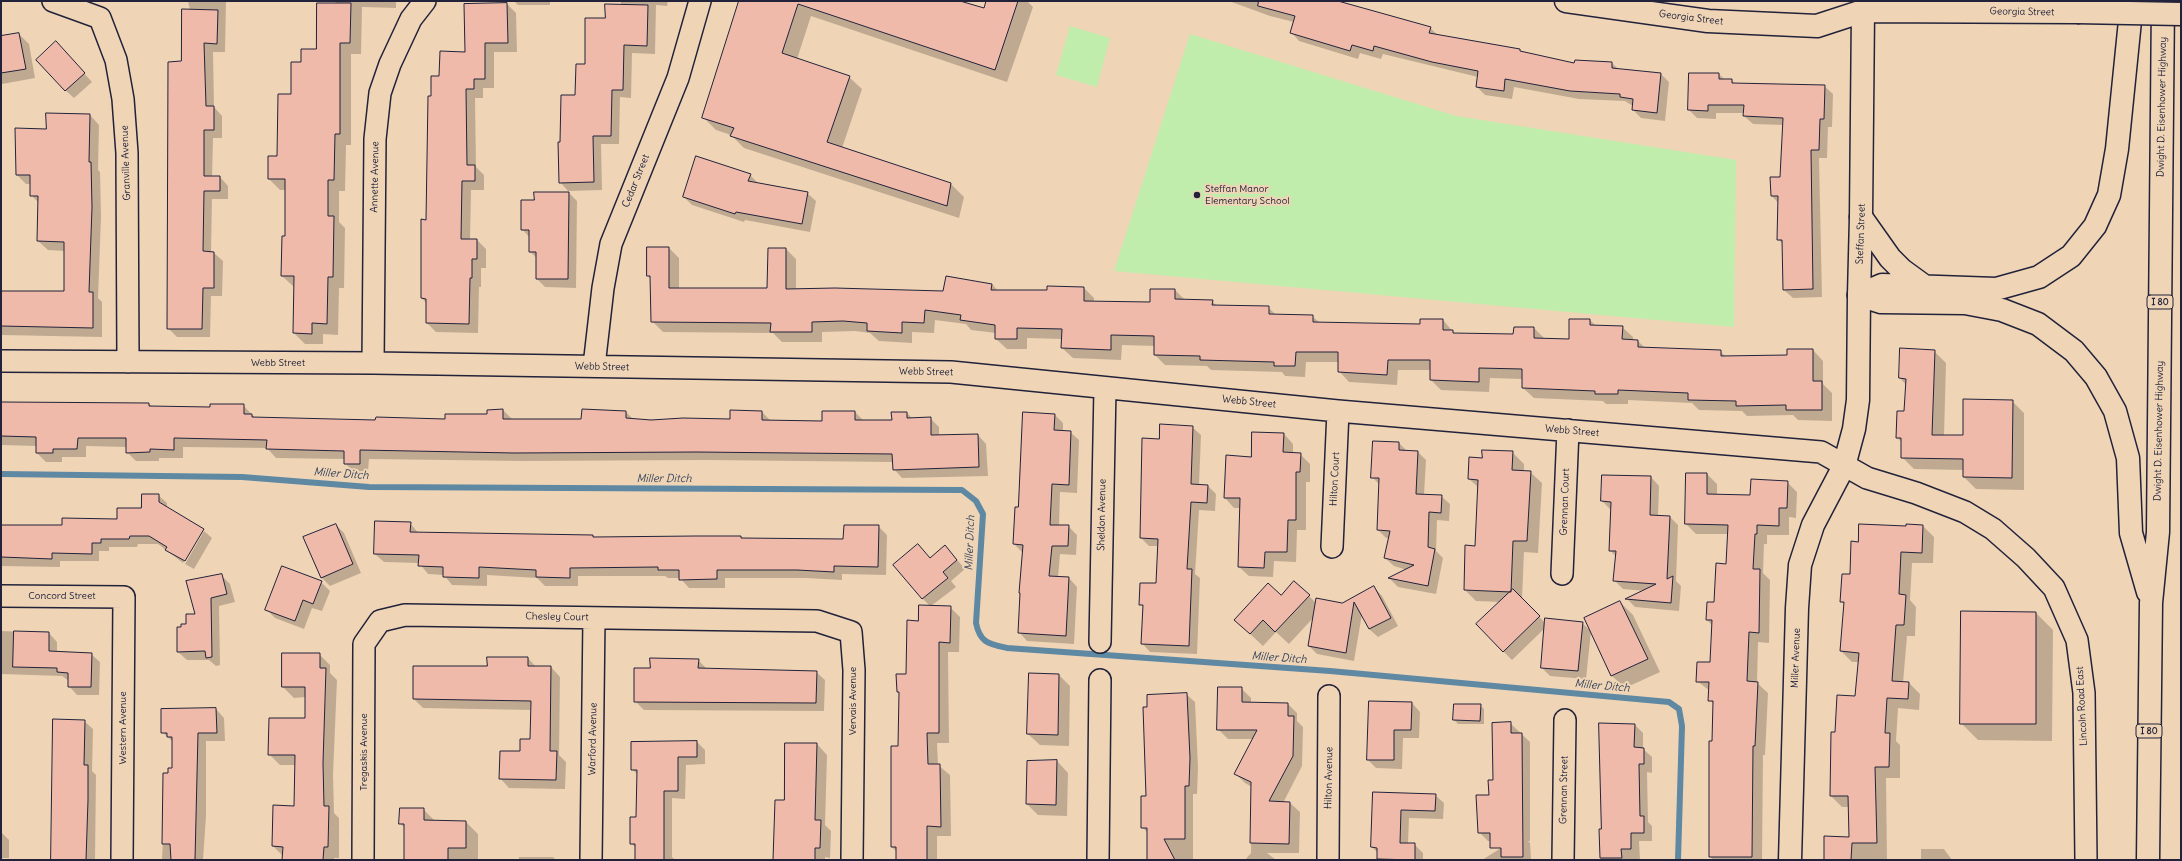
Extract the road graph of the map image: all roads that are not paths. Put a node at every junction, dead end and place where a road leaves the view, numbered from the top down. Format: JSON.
{"nodes":[{"id":1,"x":53,"y":1,"type":"edge"},
{"id":2,"x":425,"y":1,"type":"edge"},
{"id":3,"x":700,"y":1,"type":"edge"},
{"id":4,"x":1566,"y":1,"type":"edge"},
{"id":5,"x":1842,"y":1,"type":"edge"},
{"id":6,"x":2132,"y":1,"type":"edge"},
{"id":7,"x":2163,"y":1,"type":"edge"},
{"id":8,"x":1863,"y":6,"type":"edge"},
{"id":9,"x":2181,"y":14,"type":"edge"},
{"id":10,"x":1861,"y":217,"type":"junction"},
{"id":11,"x":1924,"y":286,"type":"junction"},
{"id":12,"x":1858,"y":295,"type":"junction"},
{"id":13,"x":1,"y":361,"type":"edge"},
{"id":14,"x":128,"y":362,"type":"junction"},
{"id":15,"x":373,"y":364,"type":"junction"},
{"id":16,"x":594,"y":366,"type":"junction"},
{"id":17,"x":1105,"y":388,"type":"junction"},
{"id":18,"x":1338,"y":411,"type":"junction"},
{"id":19,"x":1568,"y":430,"type":"junction"},
{"id":20,"x":1844,"y":466,"type":"junction"},
{"id":21,"x":1332,"y":547,"type":"dead end"},
{"id":22,"x":1562,"y":574,"type":"dead end"},
{"id":23,"x":1,"y":596,"type":"edge"},
{"id":24,"x":124,"y":597,"type":"joint"},
{"id":25,"x":2151,"y":603,"type":"junction"},
{"id":26,"x":594,"y":618,"type":"junction"},
{"id":27,"x":763,"y":620,"type":"joint"},
{"id":28,"x":1100,"y":642,"type":"dead end"},
{"id":29,"x":364,"y":644,"type":"joint"},
{"id":30,"x":1100,"y":680,"type":"dead end"},
{"id":31,"x":1329,"y":696,"type":"dead end"},
{"id":32,"x":1565,"y":720,"type":"dead end"},
{"id":33,"x":122,"y":860,"type":"edge"},
{"id":34,"x":363,"y":860,"type":"edge"},
{"id":35,"x":591,"y":860,"type":"edge"},
{"id":36,"x":852,"y":860,"type":"edge"},
{"id":37,"x":1098,"y":860,"type":"edge"},
{"id":38,"x":1328,"y":860,"type":"edge"},
{"id":39,"x":1563,"y":860,"type":"edge"},
{"id":40,"x":1790,"y":860,"type":"edge"},
{"id":41,"x":2086,"y":860,"type":"edge"},
{"id":42,"x":2148,"y":860,"type":"edge"}],
"edges":[{"from":1,"to":14,"type":"street","name":"Granville Avenue"},
{"from":2,"to":15,"type":"street","name":"Annette Avenue"},
{"from":3,"to":16,"type":"street","name":"Cedar Street"},
{"from":4,"to":8,"type":"main road","name":"Georgia Street"},
{"from":5,"to":8,"type":"main road","name":"Georgia Street"},
{"from":6,"to":11,"type":"main road"},
{"from":7,"to":25,"type":"main road","name":"Dwight D. Eisenhower Highway","number":"I 80"},
{"from":8,"to":9,"type":"main road","name":"Georgia Street","bridge":true},
{"from":8,"to":10,"type":"main road","name":"Steffan Street"},
{"from":10,"to":11,"type":"main road"},
{"from":10,"to":12,"type":"main road","name":"Steffan Street"},
{"from":11,"to":12,"type":"main road"},
{"from":12,"to":20,"type":"main road","name":"Steffan Street"},
{"from":12,"to":25,"type":"main road"},
{"from":13,"to":14,"type":"street","name":"Webb Street"},
{"from":14,"to":15,"type":"street","name":"Webb Street"},
{"from":15,"to":16,"type":"street","name":"Webb Street"},
{"from":16,"to":17,"type":"street","name":"Webb Street"},
{"from":17,"to":18,"type":"street","name":"Webb Street"},
{"from":17,"to":28,"type":"street","name":"Sheldon Avenue"},
{"from":18,"to":19,"type":"street","name":"Webb Street"},
{"from":18,"to":21,"type":"street","name":"Hilton Court"},
{"from":19,"to":20,"type":"street","name":"Webb Street"},
{"from":19,"to":22,"type":"street","name":"Grennan Court"},
{"from":20,"to":40,"type":"main road","name":"Miller Avenue"},
{"from":20,"to":41,"type":"street","name":"Lincoln Road East"},
{"from":23,"to":24,"type":"street","name":"Concord Street"},
{"from":24,"to":33,"type":"street","name":"Western Avenue"},
{"from":25,"to":42,"type":"main road","name":"Dwight D. Eisenhower Highway","number":"I 80"},
{"from":26,"to":27,"type":"street","name":"Chesley Court"},
{"from":26,"to":29,"type":"street","name":"Chesley Court"},
{"from":26,"to":35,"type":"street","name":"Warford Avenue"},
{"from":27,"to":36,"type":"street","name":"Vervais Avenue"},
{"from":29,"to":34,"type":"street","name":"Tregaskis Avenue"},
{"from":30,"to":37,"type":"street"},
{"from":31,"to":38,"type":"street","name":"Hilton Avenue"},
{"from":32,"to":39,"type":"street","name":"Grennan Street"}]}
